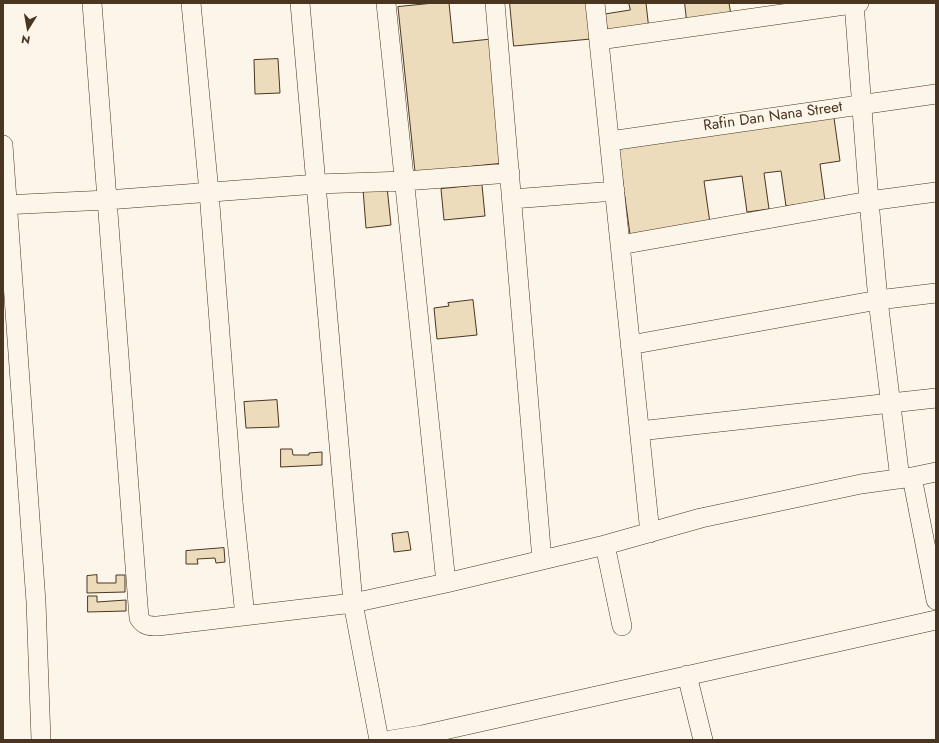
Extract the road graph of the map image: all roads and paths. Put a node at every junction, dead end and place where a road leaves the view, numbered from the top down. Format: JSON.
{"nodes":[{"id":1,"x":92,"y":3,"type":"edge"},
{"id":2,"x":191,"y":3,"type":"edge"},
{"id":3,"x":300,"y":3,"type":"edge"},
{"id":4,"x":386,"y":3,"type":"edge"},
{"id":5,"x":496,"y":3,"type":"edge"},
{"id":6,"x":595,"y":3,"type":"edge"},
{"id":7,"x":856,"y":3,"type":"edge"},
{"id":8,"x":599,"y":40,"type":"junction"},
{"id":9,"x":936,"y":94,"type":"edge"},
{"id":10,"x":862,"y":104,"type":"junction"},
{"id":11,"x":610,"y":141,"type":"junction"},
{"id":12,"x":3,"y":145,"type":"edge"},
{"id":13,"x":510,"y":173,"type":"junction"},
{"id":14,"x":404,"y":181,"type":"junction"},
{"id":15,"x":317,"y":184,"type":"junction"},
{"id":16,"x":615,"y":191,"type":"junction"},
{"id":17,"x":209,"y":192,"type":"junction"},
{"id":18,"x":936,"y":192,"type":"edge"},
{"id":19,"x":512,"y":199,"type":"junction"},
{"id":20,"x":107,"y":200,"type":"junction"},
{"id":21,"x":869,"y":201,"type":"junction"},
{"id":22,"x":5,"y":205,"type":"edge"},
{"id":23,"x":620,"y":245,"type":"junction"},
{"id":24,"x":936,"y":293,"type":"edge"},
{"id":25,"x":878,"y":300,"type":"junction"},
{"id":26,"x":630,"y":345,"type":"junction"},
{"id":27,"x":936,"y":398,"type":"edge"},
{"id":28,"x":890,"y":402,"type":"junction"},
{"id":29,"x":639,"y":431,"type":"junction"},
{"id":30,"x":936,"y":472,"type":"edge"},
{"id":31,"x":906,"y":478,"type":"junction"},
{"id":32,"x":650,"y":532,"type":"junction"},
{"id":33,"x":605,"y":545,"type":"junction"},
{"id":34,"x":542,"y":560,"type":"junction"},
{"id":35,"x":446,"y":583,"type":"junction"},
{"id":36,"x":936,"y":600,"type":"edge"},
{"id":37,"x":353,"y":603,"type":"junction"},
{"id":38,"x":245,"y":616,"type":"junction"},
{"id":39,"x":936,"y":620,"type":"edge"},
{"id":40,"x":622,"y":626,"type":"dead end"},
{"id":41,"x":687,"y":675,"type":"junction"},
{"id":42,"x":41,"y":740,"type":"edge"},
{"id":43,"x":379,"y":740,"type":"edge"},
{"id":44,"x":391,"y":740,"type":"edge"},
{"id":45,"x":703,"y":740,"type":"edge"}],
"edges":[{"from":1,"to":20,"type":"street"},
{"from":2,"to":17,"type":"street"},
{"from":3,"to":15,"type":"street"},
{"from":4,"to":14,"type":"street"},
{"from":5,"to":13,"type":"street"},
{"from":6,"to":8,"type":"street"},
{"from":7,"to":8,"type":"street"},
{"from":7,"to":10,"type":"street"},
{"from":8,"to":11,"type":"street"},
{"from":9,"to":10,"type":"street","name":"Rafin Dan Nana Street"},
{"from":10,"to":11,"type":"street","name":"Rafin Dan Nana Street"},
{"from":10,"to":21,"type":"street"},
{"from":11,"to":16,"type":"street"},
{"from":12,"to":22,"type":"street"},
{"from":13,"to":14,"type":"street"},
{"from":13,"to":19,"type":"street"},
{"from":14,"to":15,"type":"street"},
{"from":14,"to":35,"type":"street"},
{"from":15,"to":17,"type":"street"},
{"from":15,"to":37,"type":"street"},
{"from":16,"to":19,"type":"street"},
{"from":16,"to":23,"type":"street"},
{"from":17,"to":20,"type":"street"},
{"from":17,"to":38,"type":"street"},
{"from":18,"to":21,"type":"street"},
{"from":19,"to":34,"type":"street"},
{"from":20,"to":22,"type":"street"},
{"from":20,"to":38,"type":"street"},
{"from":21,"to":23,"type":"street"},
{"from":21,"to":25,"type":"street"},
{"from":22,"to":42,"type":"street"},
{"from":23,"to":26,"type":"street"},
{"from":24,"to":25,"type":"street"},
{"from":25,"to":26,"type":"street"},
{"from":25,"to":28,"type":"street"},
{"from":26,"to":29,"type":"street"},
{"from":27,"to":28,"type":"street"},
{"from":28,"to":29,"type":"street"},
{"from":28,"to":31,"type":"street"},
{"from":29,"to":32,"type":"street"},
{"from":30,"to":31,"type":"street"},
{"from":31,"to":32,"type":"street"},
{"from":31,"to":36,"type":"street"},
{"from":32,"to":33,"type":"street"},
{"from":33,"to":34,"type":"street"},
{"from":33,"to":40,"type":"street"},
{"from":34,"to":35,"type":"street"},
{"from":35,"to":37,"type":"street"},
{"from":37,"to":38,"type":"street"},
{"from":37,"to":43,"type":"street"},
{"from":39,"to":41,"type":"street"},
{"from":41,"to":44,"type":"street"},
{"from":41,"to":45,"type":"street"}]}
